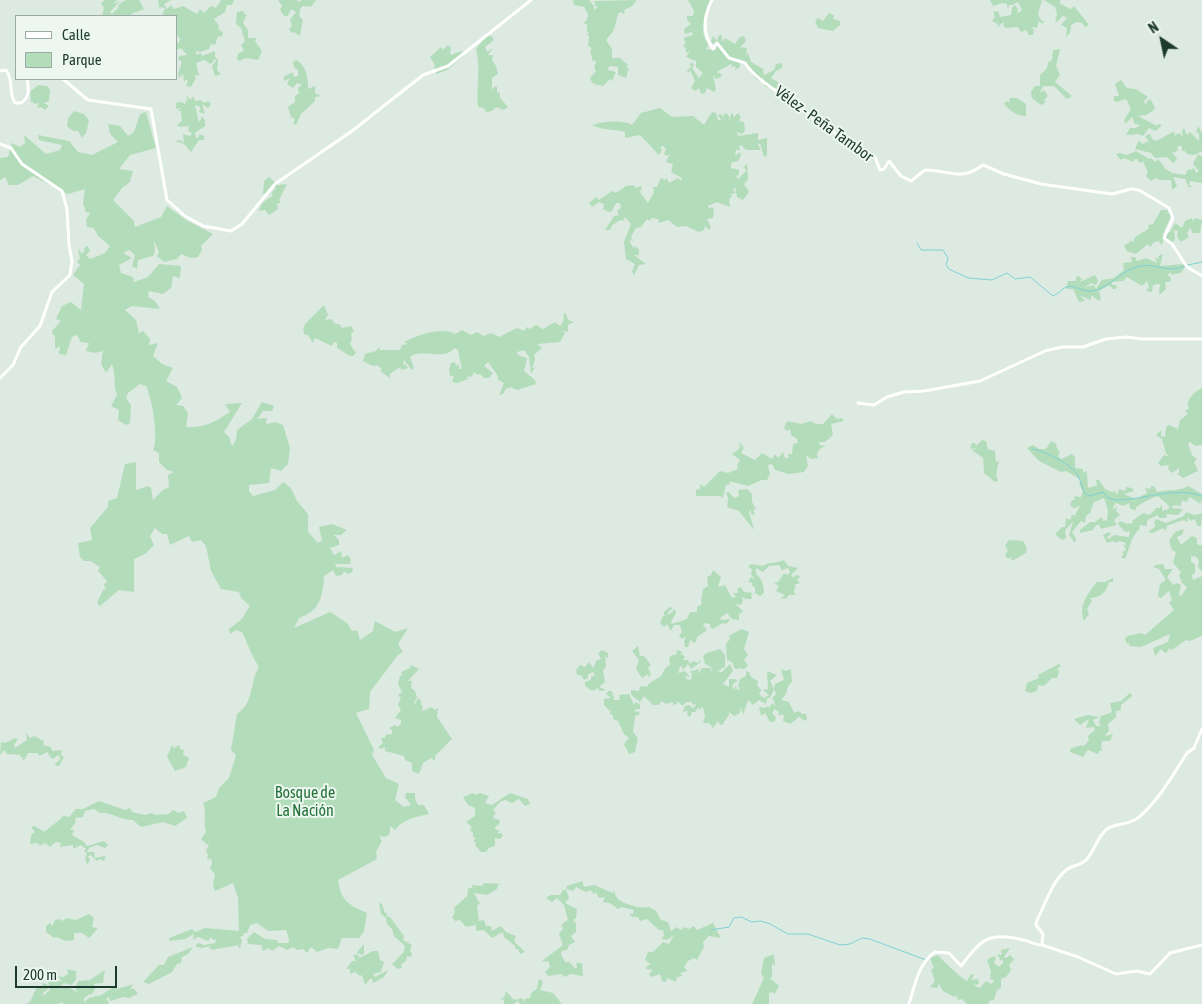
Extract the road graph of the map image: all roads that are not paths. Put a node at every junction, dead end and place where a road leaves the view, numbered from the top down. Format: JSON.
{"nodes":[{"id":1,"x":531,"y":0,"type":"edge"},
{"id":2,"x":712,"y":0,"type":"edge"},
{"id":3,"x":0,"y":71,"type":"edge"},
{"id":4,"x":27,"y":80,"type":"edge"},
{"id":5,"x":64,"y":80,"type":"edge"},
{"id":6,"x":0,"y":144,"type":"edge"},
{"id":7,"x":1202,"y":276,"type":"edge"},
{"id":8,"x":1202,"y":339,"type":"edge"},
{"id":9,"x":0,"y":378,"type":"edge"},
{"id":10,"x":858,"y":403,"type":"dead end"},
{"id":11,"x":1202,"y":729,"type":"edge"},
{"id":12,"x":1042,"y":945,"type":"junction"},
{"id":13,"x":1202,"y":945,"type":"edge"},
{"id":14,"x":909,"y":1004,"type":"edge"}],
"edges":[{"from":1,"to":5,"type":"street"},
{"from":2,"to":7,"type":"street","name":"Vélez - Peña Tambor"},
{"from":3,"to":4,"type":"street"},
{"from":6,"to":9,"type":"street"},
{"from":8,"to":10,"type":"street"},
{"from":11,"to":12,"type":"street"},
{"from":12,"to":13,"type":"street"},
{"from":12,"to":14,"type":"street"}]}
